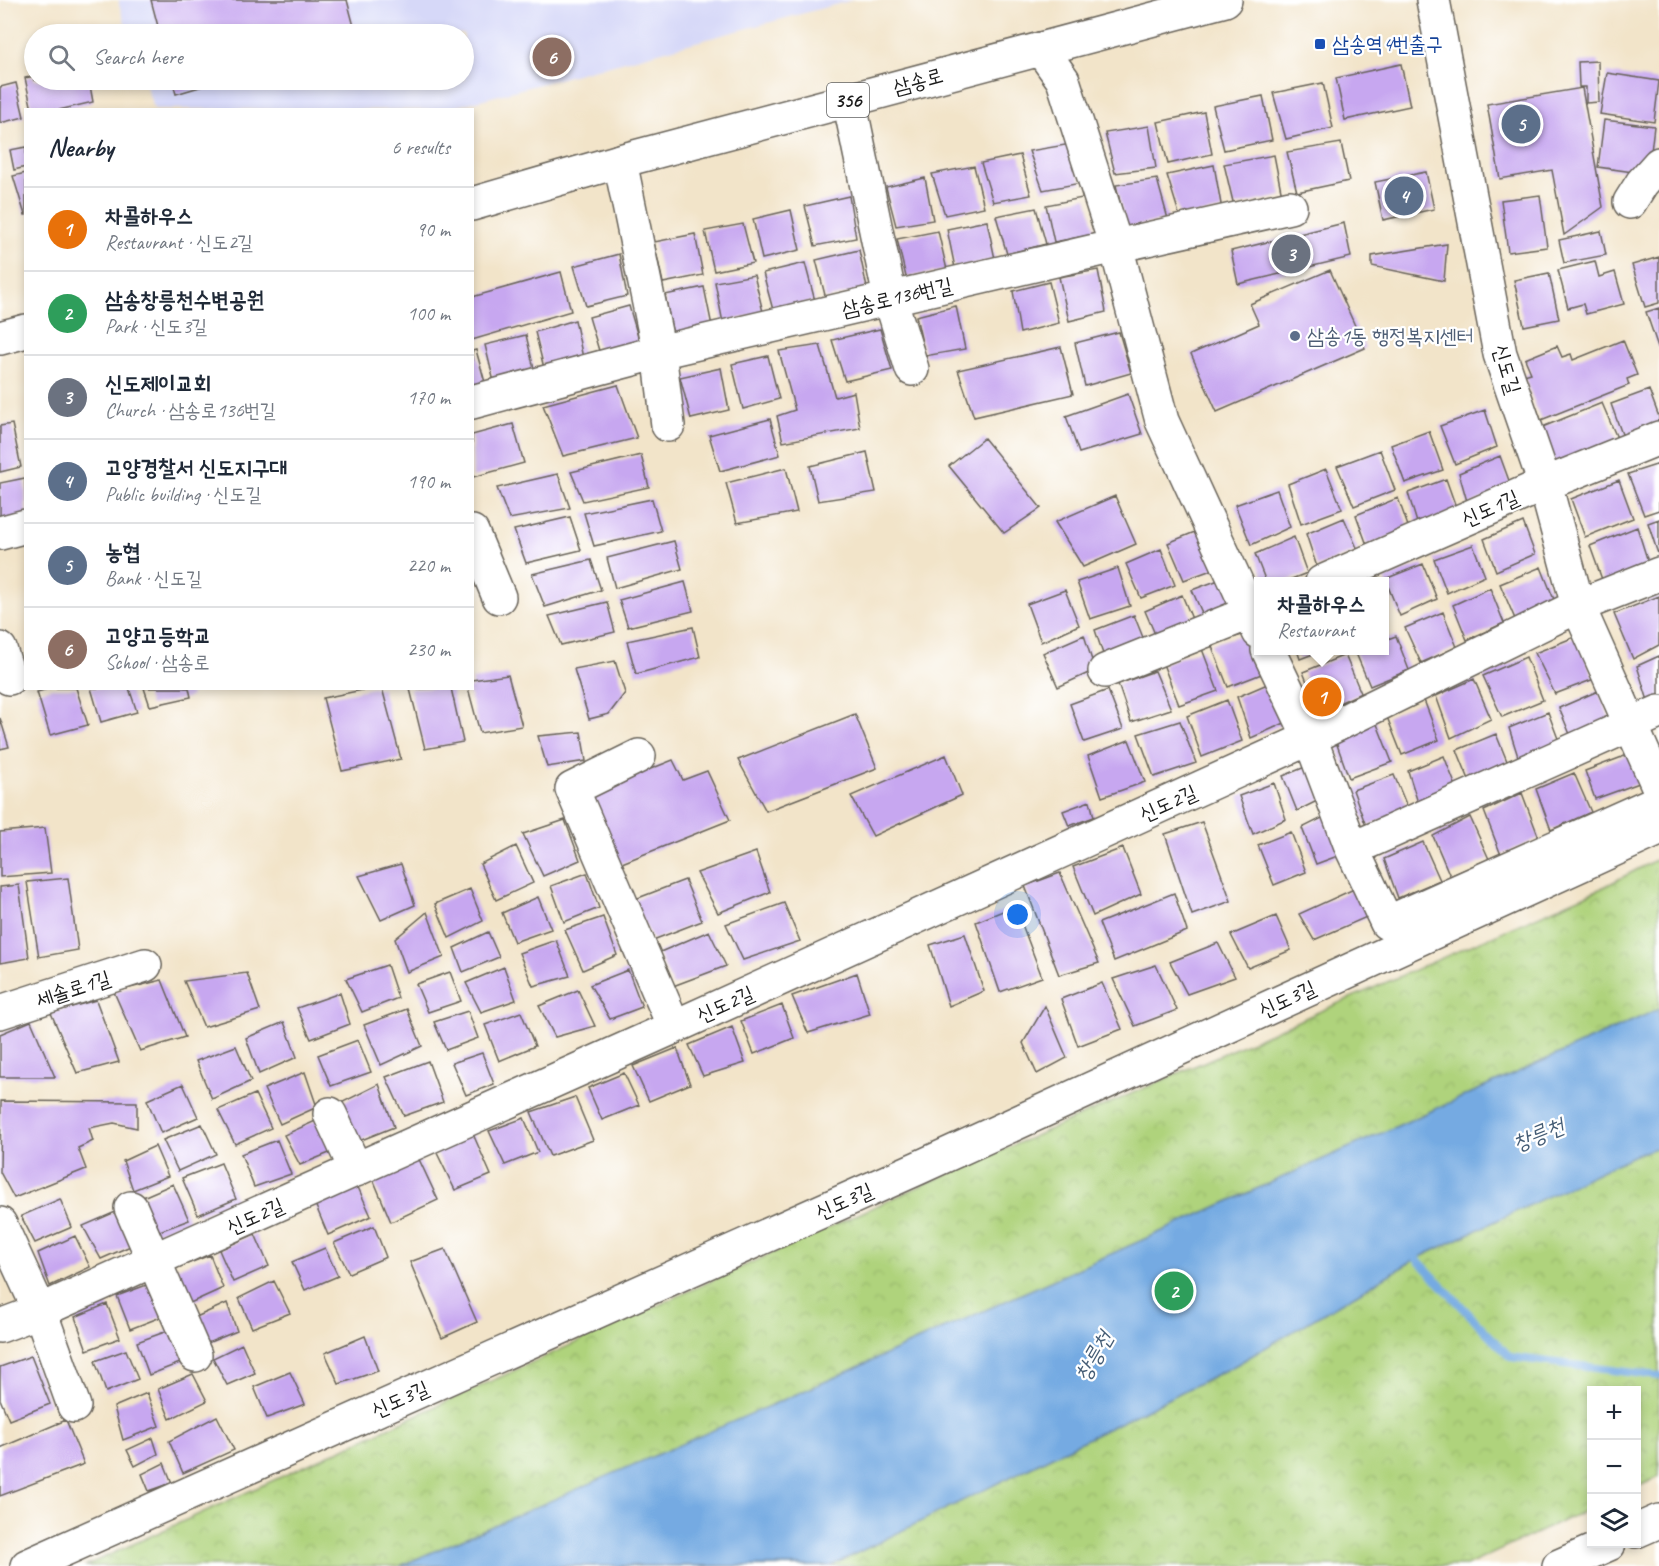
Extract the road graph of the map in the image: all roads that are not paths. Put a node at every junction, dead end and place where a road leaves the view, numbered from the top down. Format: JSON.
{"nodes":[{"id":1,"x":1225,"y":0,"type":"edge"},
{"id":2,"x":1433,"y":0,"type":"edge"},
{"id":3,"x":1041,"y":49,"type":"junction"},
{"id":4,"x":849,"y":100,"type":"junction"},
{"id":5,"x":620,"y":161,"type":"junction"},
{"id":6,"x":1659,"y":164,"type":"edge"},
{"id":7,"x":1630,"y":202,"type":"dead end"},
{"id":8,"x":474,"y":203,"type":"edge"},
{"id":9,"x":1290,"y":207,"type":"dead end"},
{"id":10,"x":1116,"y":246,"type":"junction"},
{"id":11,"x":890,"y":298,"type":"junction"},
{"id":12,"x":24,"y":332,"type":"edge"},
{"id":13,"x":0,"y":338,"type":"edge"},
{"id":14,"x":659,"y":352,"type":"junction"},
{"id":15,"x":912,"y":369,"type":"dead end"},
{"id":16,"x":474,"y":401,"type":"edge"},
{"id":17,"x":668,"y":425,"type":"dead end"},
{"id":18,"x":1659,"y":438,"type":"edge"},
{"id":19,"x":1545,"y":484,"type":"junction"},
{"id":20,"x":24,"y":527,"type":"edge"},
{"id":21,"x":0,"y":533,"type":"edge"},
{"id":22,"x":474,"y":537,"type":"edge"},
{"id":23,"x":1659,"y":574,"type":"edge"},
{"id":24,"x":1333,"y":577,"type":"edge"},
{"id":25,"x":499,"y":597,"type":"dead end"},
{"id":26,"x":1578,"y":606,"type":"junction"},
{"id":27,"x":1254,"y":614,"type":"edge"},
{"id":28,"x":1254,"y":619,"type":"edge"},
{"id":29,"x":1270,"y":655,"type":"edge"},
{"id":30,"x":1105,"y":671,"type":"dead end"},
{"id":31,"x":1645,"y":718,"type":"edge"},
{"id":32,"x":1310,"y":738,"type":"junction"},
{"id":33,"x":639,"y":756,"type":"dead end"},
{"id":34,"x":1659,"y":788,"type":"edge"},
{"id":35,"x":1659,"y":801,"type":"edge"},
{"id":36,"x":1659,"y":829,"type":"edge"},
{"id":37,"x":1352,"y":849,"type":"junction"},
{"id":38,"x":145,"y":965,"type":"dead end"},
{"id":39,"x":0,"y":1012,"type":"edge"},
{"id":40,"x":674,"y":1028,"type":"junction"},
{"id":41,"x":330,"y":1114,"type":"dead end"},
{"id":42,"x":356,"y":1170,"type":"junction"},
{"id":43,"x":131,"y":1208,"type":"dead end"},
{"id":44,"x":0,"y":1224,"type":"edge"},
{"id":45,"x":153,"y":1261,"type":"junction"},
{"id":46,"x":40,"y":1311,"type":"junction"},
{"id":47,"x":0,"y":1326,"type":"edge"},
{"id":48,"x":195,"y":1355,"type":"dead end"},
{"id":49,"x":74,"y":1406,"type":"dead end"},
{"id":50,"x":1659,"y":1521,"type":"edge"},
{"id":51,"x":1641,"y":1529,"type":"edge"},
{"id":52,"x":1601,"y":1548,"type":"edge"},
{"id":53,"x":27,"y":1566,"type":"edge"},
{"id":54,"x":1559,"y":1566,"type":"edge"}],
"edges":[{"from":1,"to":3,"type":"street","name":"삼송로","number":"356"},
{"from":2,"to":19,"type":"street","name":"신도길"},
{"from":3,"to":4,"type":"street","name":"삼송로","number":"356"},
{"from":3,"to":10,"type":"street"},
{"from":4,"to":5,"type":"street","name":"삼송로","number":"356"},
{"from":4,"to":11,"type":"street"},
{"from":5,"to":8,"type":"street","name":"삼송로","number":"356"},
{"from":5,"to":14,"type":"street"},
{"from":6,"to":7,"type":"street"},
{"from":9,"to":10,"type":"street","name":"삼송로136번길"},
{"from":10,"to":11,"type":"street","name":"삼송로136번길"},
{"from":10,"to":27,"type":"street"},
{"from":11,"to":14,"type":"street","name":"삼송로136번길"},
{"from":11,"to":15,"type":"street"},
{"from":12,"to":13,"type":"street"},
{"from":14,"to":16,"type":"street","name":"삼송로136번길"},
{"from":14,"to":17,"type":"street"},
{"from":18,"to":19,"type":"street","name":"신도1길"},
{"from":19,"to":24,"type":"street","name":"신도1길"},
{"from":19,"to":26,"type":"street","name":"신도길"},
{"from":20,"to":21,"type":"street"},
{"from":22,"to":25,"type":"street"},
{"from":23,"to":26,"type":"street","name":"신도2길"},
{"from":26,"to":31,"type":"street","name":"신도길"},
{"from":26,"to":32,"type":"street","name":"신도2길"},
{"from":28,"to":30,"type":"street"},
{"from":29,"to":32,"type":"street"},
{"from":31,"to":34,"type":"street","name":"신도길"},
{"from":31,"to":37,"type":"street"},
{"from":32,"to":37,"type":"street"},
{"from":32,"to":40,"type":"street","name":"신도2길"},
{"from":33,"to":40,"type":"street","name":"신도2길"},
{"from":35,"to":37,"type":"street"},
{"from":36,"to":53,"type":"street","name":"신도3길"},
{"from":38,"to":39,"type":"street","name":"세솔로1길"},
{"from":40,"to":42,"type":"street","name":"신도2길"},
{"from":41,"to":42,"type":"street"},
{"from":42,"to":45,"type":"street","name":"신도2길"},
{"from":43,"to":45,"type":"street"},
{"from":44,"to":46,"type":"street"},
{"from":45,"to":46,"type":"street","name":"신도2길"},
{"from":45,"to":48,"type":"street"},
{"from":46,"to":47,"type":"street","name":"신도2길"},
{"from":46,"to":49,"type":"street"},
{"from":50,"to":51,"type":"street"},
{"from":52,"to":54,"type":"street"}]}
